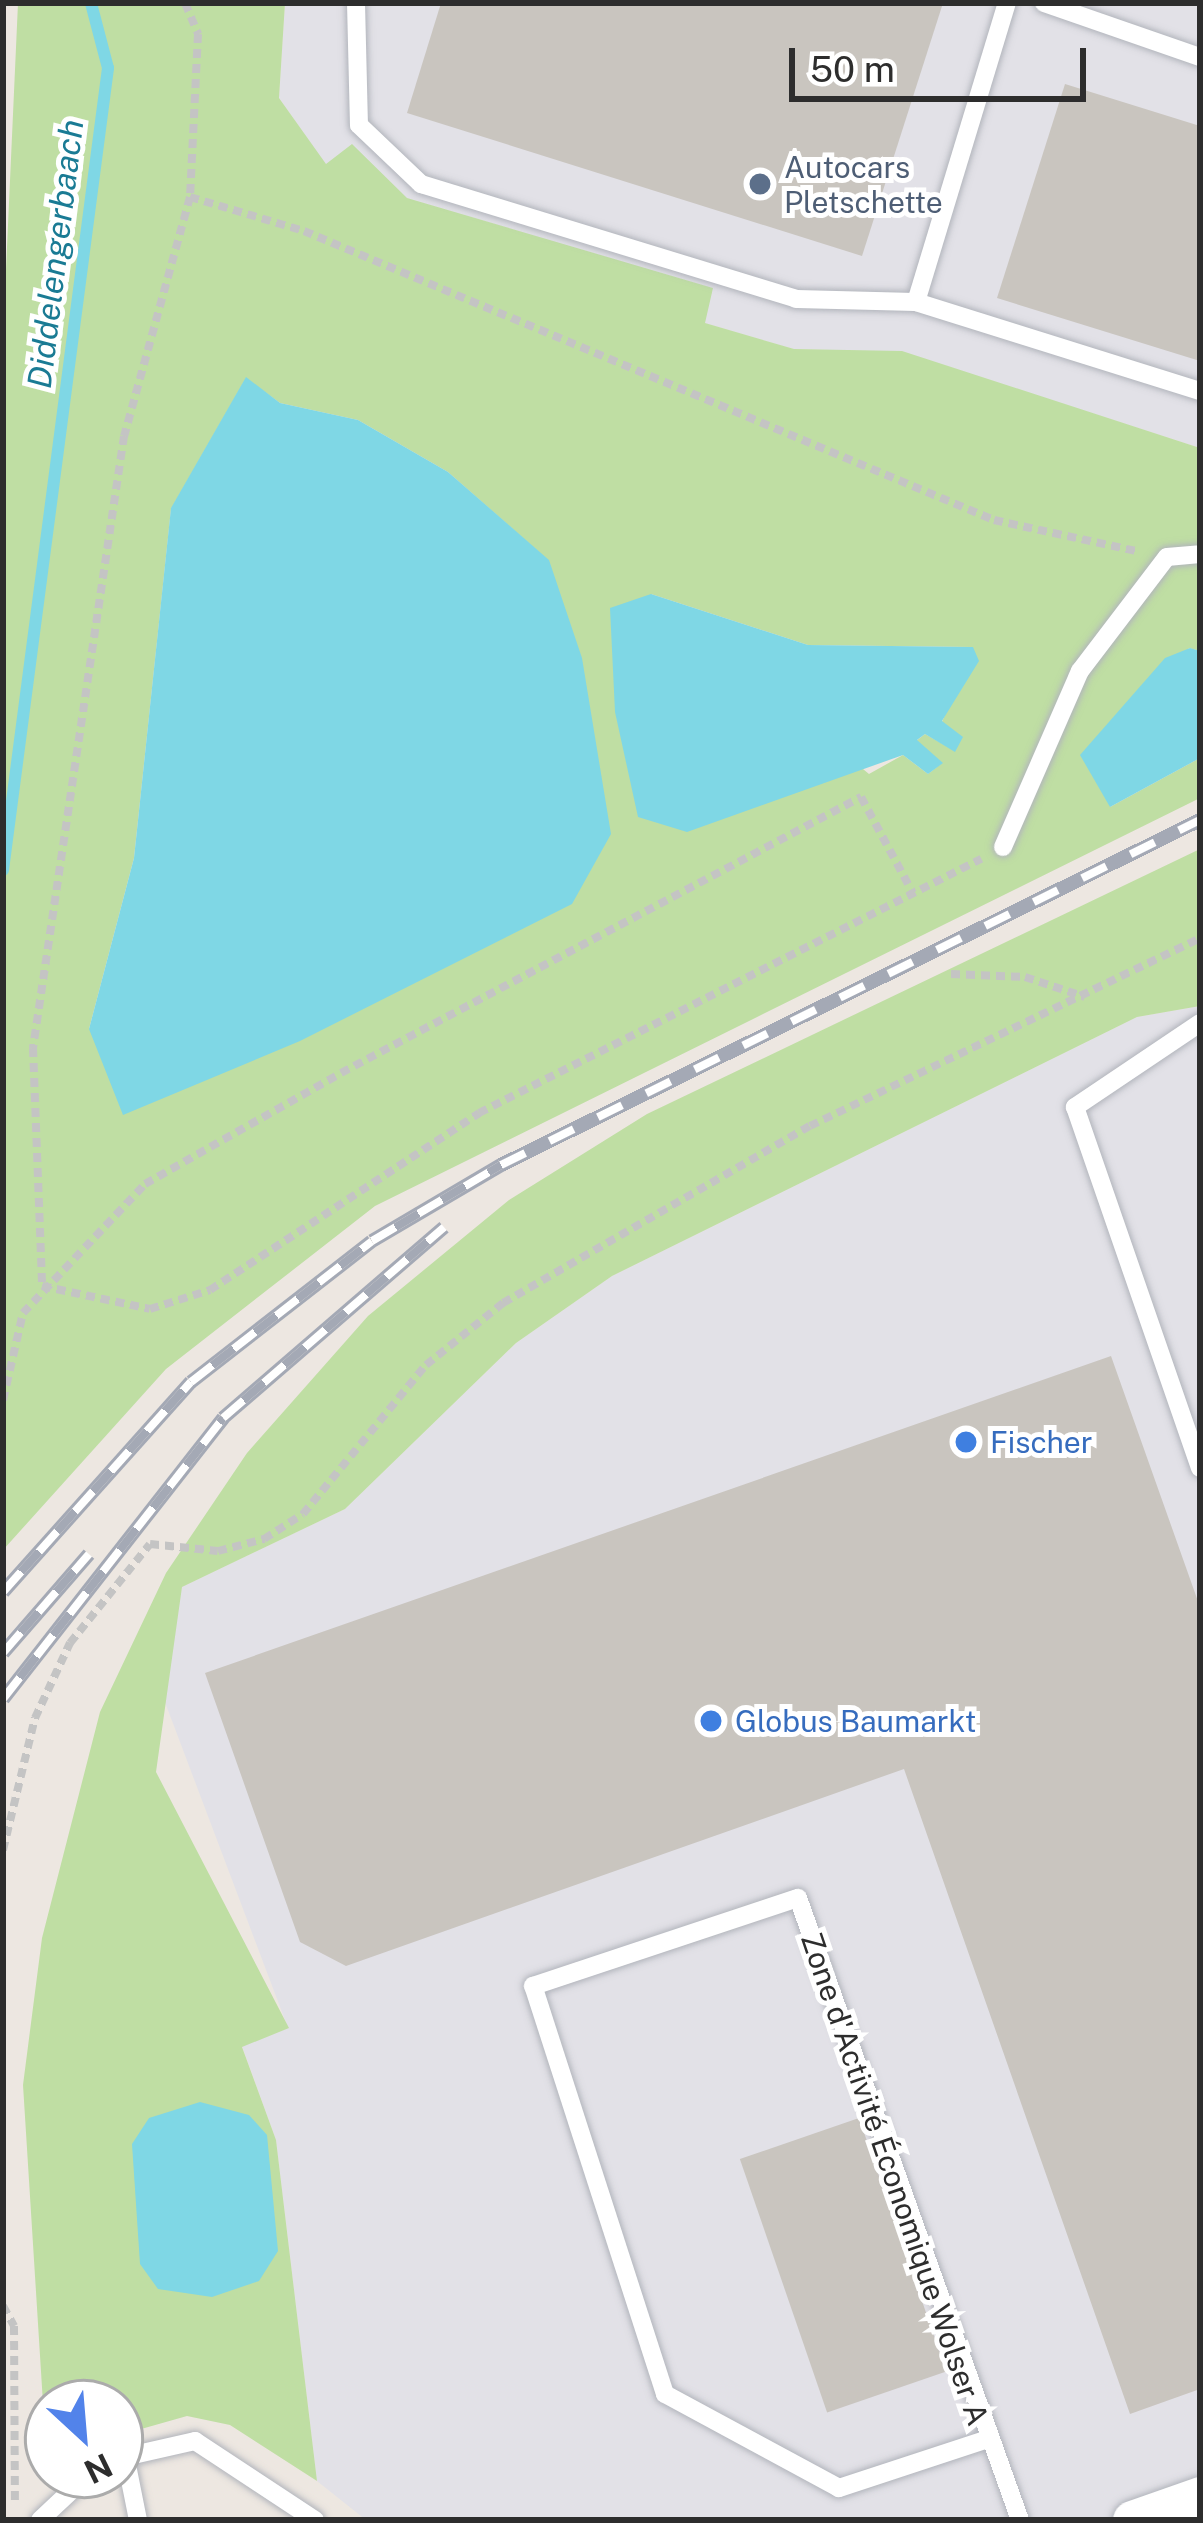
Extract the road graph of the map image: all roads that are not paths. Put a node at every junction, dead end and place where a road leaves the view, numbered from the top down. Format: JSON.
{"nodes":[{"id":1,"x":356,"y":3,"type":"edge"},
{"id":2,"x":1007,"y":3,"type":"edge"},
{"id":3,"x":1043,"y":3,"type":"edge"},
{"id":4,"x":1200,"y":57,"type":"edge"},
{"id":5,"x":916,"y":302,"type":"junction"},
{"id":6,"x":1200,"y":391,"type":"edge"},
{"id":7,"x":1200,"y":554,"type":"edge"},
{"id":8,"x":1003,"y":847,"type":"road end"},
{"id":9,"x":1200,"y":1023,"type":"edge"},
{"id":10,"x":1200,"y":1468,"type":"edge"},
{"id":11,"x":985,"y":2440,"type":"junction"},
{"id":12,"x":144,"y":2452,"type":"edge"},
{"id":13,"x":280,"y":2496,"type":"junction"},
{"id":14,"x":1200,"y":2496,"type":"edge"},
{"id":15,"x":62,"y":2499,"type":"edge"},
{"id":16,"x":40,"y":2520,"type":"edge"},
{"id":17,"x":277,"y":2520,"type":"edge"},
{"id":18,"x":315,"y":2520,"type":"edge"},
{"id":19,"x":1020,"y":2520,"type":"edge"},
{"id":20,"x":1132,"y":2520,"type":"edge"}],
"edges":[{"from":1,"to":5,"type":"lane"},
{"from":2,"to":5,"type":"lane"},
{"from":3,"to":4,"type":"lane"},
{"from":5,"to":6,"type":"lane"},
{"from":7,"to":8,"type":"lane"},
{"from":9,"to":10,"type":"lane"},
{"from":11,"to":11,"type":"lane","name":"Zone d'Activité Économique Wolser A"},
{"from":11,"to":19,"type":"lane","name":"Zone d'Activité Économique Wolser A"},
{"from":12,"to":13,"type":"lane"},
{"from":13,"to":17,"type":"lane"},
{"from":13,"to":18,"type":"lane"},
{"from":14,"to":20,"type":"street"},
{"from":15,"to":16,"type":"lane"}]}
